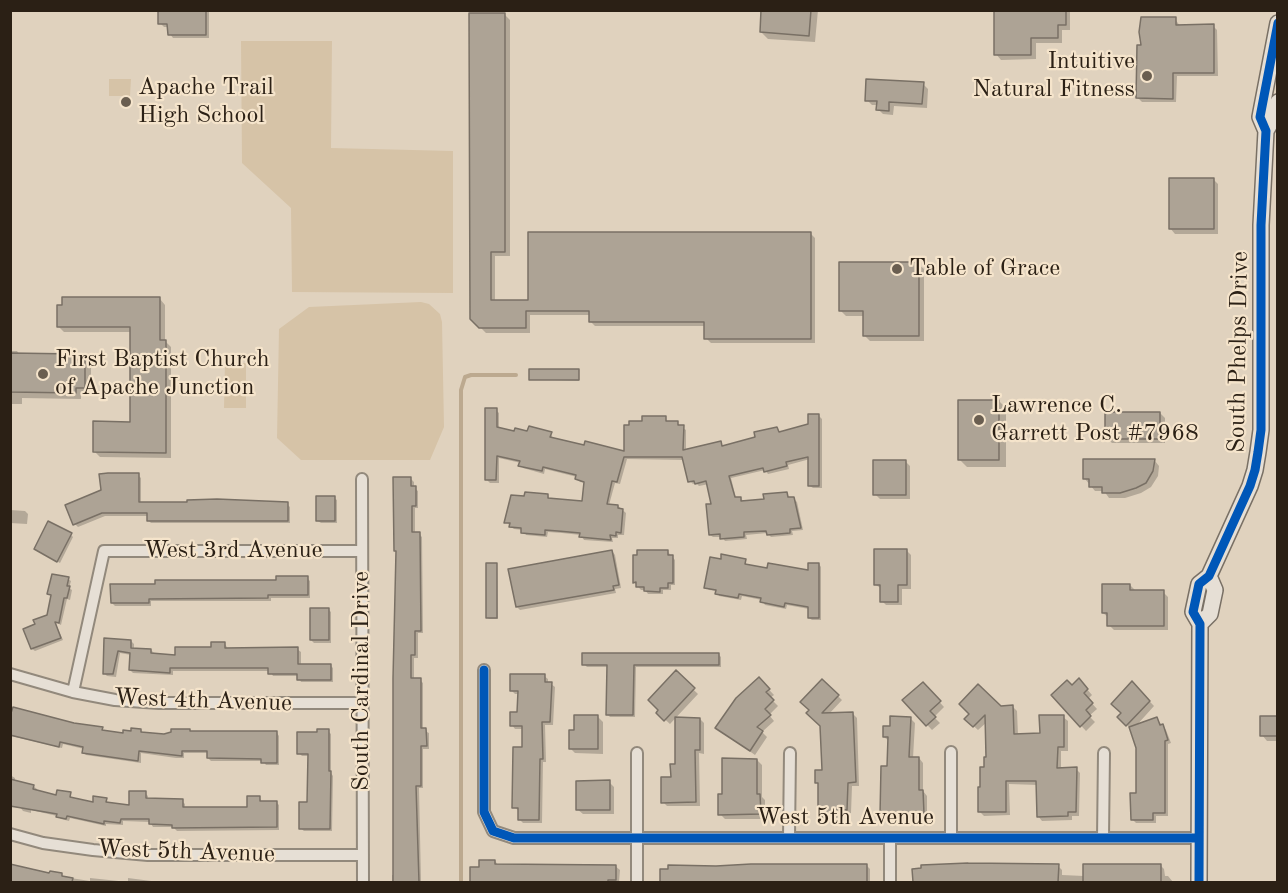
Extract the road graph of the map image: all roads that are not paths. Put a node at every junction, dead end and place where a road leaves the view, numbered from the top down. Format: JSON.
{"nodes":[{"id":1,"x":1278,"y":23,"type":"edge"},
{"id":2,"x":1278,"y":102,"type":"edge"},
{"id":3,"x":1266,"y":131,"type":"junction"},
{"id":4,"x":362,"y":479,"type":"dead end"},
{"id":5,"x":362,"y":551,"type":"junction"},
{"id":6,"x":484,"y":670,"type":"dead end"},
{"id":7,"x":10,"y":674,"type":"edge"},
{"id":8,"x":73,"y":692,"type":"junction"},
{"id":9,"x":362,"y":704,"type":"junction"},
{"id":10,"x":951,"y":752,"type":"dead end"},
{"id":11,"x":637,"y":753,"type":"dead end"},
{"id":12,"x":790,"y":753,"type":"dead end"},
{"id":13,"x":1104,"y":753,"type":"dead end"},
{"id":14,"x":10,"y":834,"type":"edge"},
{"id":15,"x":637,"y":838,"type":"junction"},
{"id":16,"x":789,"y":838,"type":"junction"},
{"id":17,"x":890,"y":838,"type":"junction"},
{"id":18,"x":951,"y":838,"type":"junction"},
{"id":19,"x":1103,"y":838,"type":"junction"},
{"id":20,"x":1198,"y":838,"type":"junction"},
{"id":21,"x":363,"y":855,"type":"junction"},
{"id":22,"x":363,"y":882,"type":"edge"},
{"id":23,"x":637,"y":882,"type":"edge"},
{"id":24,"x":890,"y":882,"type":"edge"},
{"id":25,"x":1199,"y":882,"type":"edge"}],
"edges":[{"from":1,"to":3,"type":"street","name":"South Phelps Drive"},
{"from":2,"to":3,"type":"street","name":"South Phelps Drive"},
{"from":3,"to":20,"type":"street","name":"South Phelps Drive"},
{"from":4,"to":5,"type":"street","name":"South Cardinal Drive"},
{"from":5,"to":8,"type":"street","name":"West 3rd Avenue"},
{"from":5,"to":9,"type":"street","name":"South Cardinal Drive"},
{"from":6,"to":15,"type":"street","name":"West 5th Avenue"},
{"from":7,"to":8,"type":"street","name":"West 4th Avenue"},
{"from":8,"to":9,"type":"street","name":"West 4th Avenue"},
{"from":9,"to":21,"type":"street","name":"South Cardinal Drive"},
{"from":10,"to":18,"type":"street"},
{"from":11,"to":15,"type":"street"},
{"from":12,"to":16,"type":"street"},
{"from":13,"to":19,"type":"street"},
{"from":14,"to":21,"type":"street","name":"West 5th Avenue"},
{"from":15,"to":16,"type":"street","name":"West 5th Avenue"},
{"from":15,"to":23,"type":"street"},
{"from":16,"to":17,"type":"street","name":"West 5th Avenue"},
{"from":17,"to":18,"type":"street","name":"West 5th Avenue"},
{"from":17,"to":24,"type":"street"},
{"from":18,"to":19,"type":"street","name":"West 5th Avenue"},
{"from":19,"to":20,"type":"street","name":"West 5th Avenue"},
{"from":20,"to":25,"type":"street","name":"South Phelps Drive"},
{"from":21,"to":22,"type":"street","name":"South Cardinal Drive"}]}
